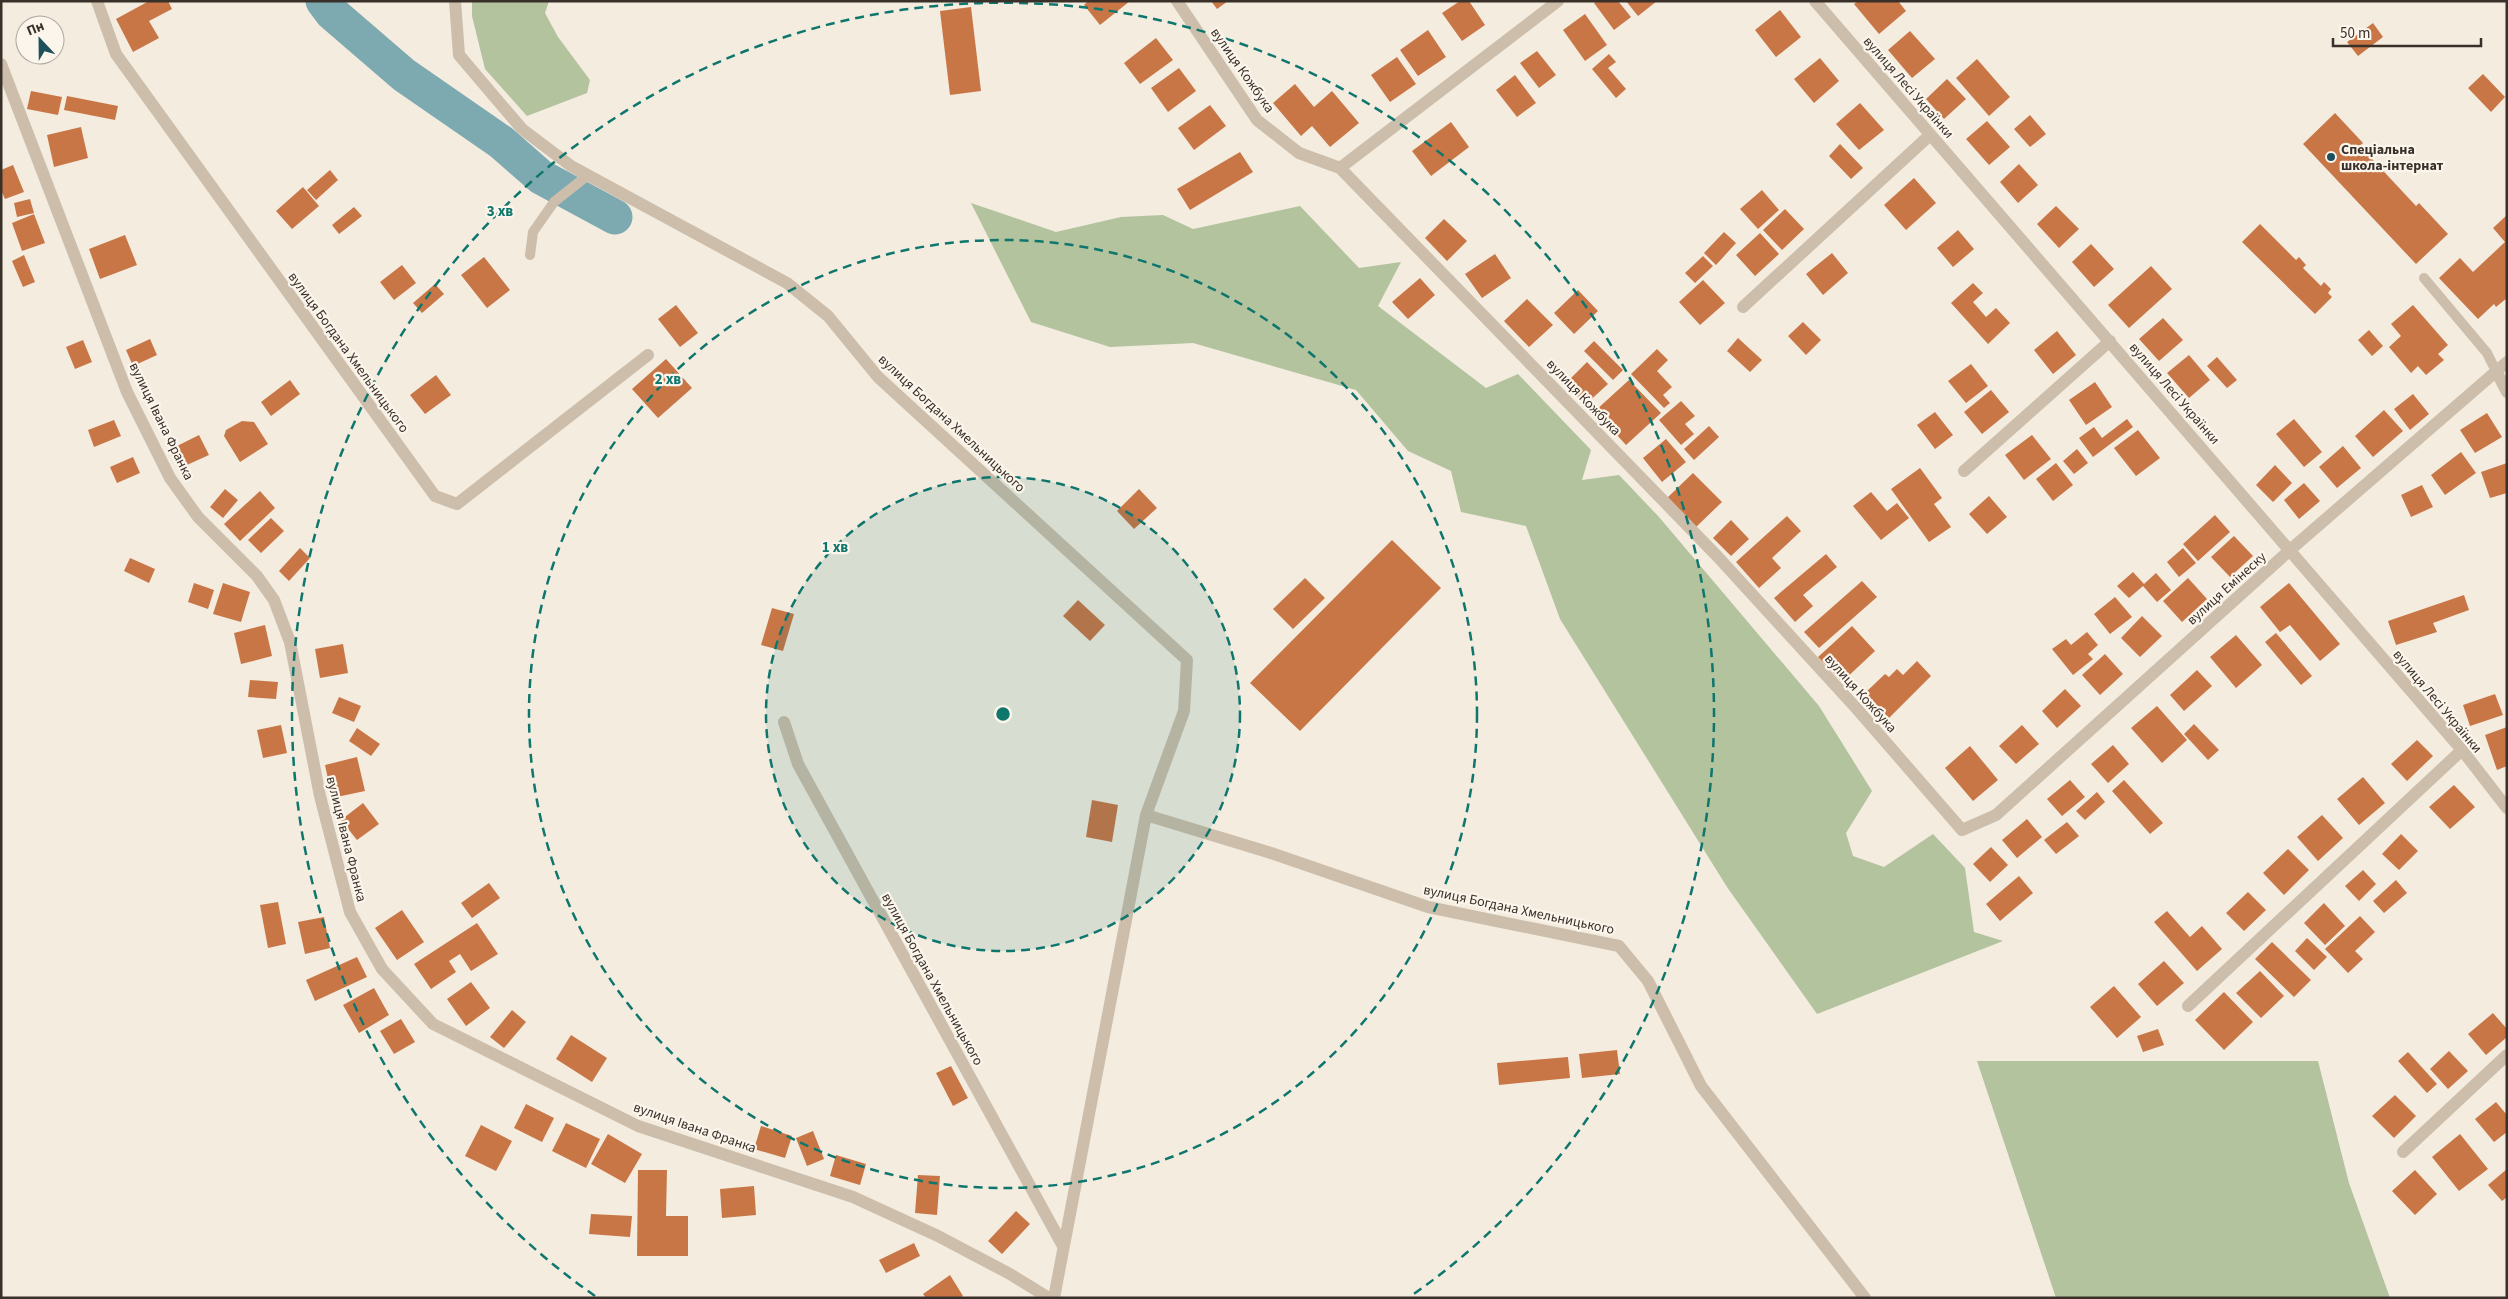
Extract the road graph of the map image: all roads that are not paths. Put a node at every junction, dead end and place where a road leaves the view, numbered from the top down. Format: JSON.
{"nodes":[{"id":1,"x":97,"y":1,"type":"edge"},
{"id":2,"x":455,"y":1,"type":"edge"},
{"id":3,"x":1177,"y":1,"type":"edge"},
{"id":4,"x":1558,"y":1,"type":"edge"},
{"id":5,"x":1815,"y":1,"type":"edge"},
{"id":6,"x":1,"y":64,"type":"edge"},
{"id":7,"x":1930,"y":135,"type":"junction"},
{"id":8,"x":1340,"y":168,"type":"junction"},
{"id":9,"x":583,"y":179,"type":"junction"},
{"id":10,"x":530,"y":255,"type":"dead end"},
{"id":11,"x":2424,"y":278,"type":"dead end"},
{"id":12,"x":1744,"y":307,"type":"dead end"},
{"id":13,"x":2110,"y":341,"type":"junction"},
{"id":14,"x":648,"y":355,"type":"dead end"},
{"id":15,"x":2507,"y":362,"type":"edge"},
{"id":16,"x":2496,"y":371,"type":"junction"},
{"id":17,"x":2507,"y":392,"type":"edge"},
{"id":18,"x":1964,"y":471,"type":"dead end"},
{"id":19,"x":2290,"y":550,"type":"junction"},
{"id":20,"x":784,"y":722,"type":"dead end"},
{"id":21,"x":2462,"y":750,"type":"junction"},
{"id":22,"x":2507,"y":808,"type":"edge"},
{"id":23,"x":1146,"y":815,"type":"junction"},
{"id":24,"x":1962,"y":830,"type":"joint"},
{"id":25,"x":2188,"y":1006,"type":"dead end"},
{"id":26,"x":2507,"y":1055,"type":"edge"},
{"id":27,"x":2403,"y":1152,"type":"dead end"},
{"id":28,"x":1063,"y":1246,"type":"junction"},
{"id":29,"x":1049,"y":1298,"type":"edge"},
{"id":30,"x":1054,"y":1298,"type":"edge"},
{"id":31,"x":1865,"y":1298,"type":"edge"}],
"edges":[{"from":1,"to":14,"type":"street","name":"вулиця Богдана Хмельницького"},
{"from":2,"to":9,"type":"street","name":"вулиця Богдана Хмельницького"},
{"from":3,"to":8,"type":"street","name":"вулиця Кожбука"},
{"from":4,"to":8,"type":"street"},
{"from":5,"to":7,"type":"street","name":"вулиця Лесі Українки"},
{"from":6,"to":29,"type":"street","name":"вулиця Івана Франка"},
{"from":7,"to":12,"type":"street"},
{"from":7,"to":13,"type":"street","name":"вулиця Лесі Українки"},
{"from":8,"to":24,"type":"street","name":"вулиця Кожбука"},
{"from":9,"to":10,"type":"lane"},
{"from":9,"to":23,"type":"street","name":"вулиця Богдана Хмельницького"},
{"from":11,"to":16,"type":"lane"},
{"from":13,"to":18,"type":"street"},
{"from":13,"to":19,"type":"street","name":"вулиця Лесі Українки"},
{"from":15,"to":16,"type":"street","name":"вулиця Емінеску"},
{"from":16,"to":17,"type":"street"},
{"from":16,"to":19,"type":"street","name":"вулиця Емінеску"},
{"from":19,"to":21,"type":"street","name":"вулиця Лесі Українки"},
{"from":19,"to":24,"type":"street","name":"вулиця Емінеску"},
{"from":20,"to":28,"type":"street","name":"вулиця Богдана Хмельницького"},
{"from":21,"to":22,"type":"street","name":"вулиця Лесі Українки"},
{"from":21,"to":25,"type":"street"},
{"from":23,"to":28,"type":"street","name":"вулиця Богдана Хмельницького"},
{"from":23,"to":31,"type":"street","name":"вулиця Богдана Хмельницького"},
{"from":26,"to":27,"type":"street"},
{"from":28,"to":30,"type":"street","name":"вулиця Богдана Хмельницького"}]}
